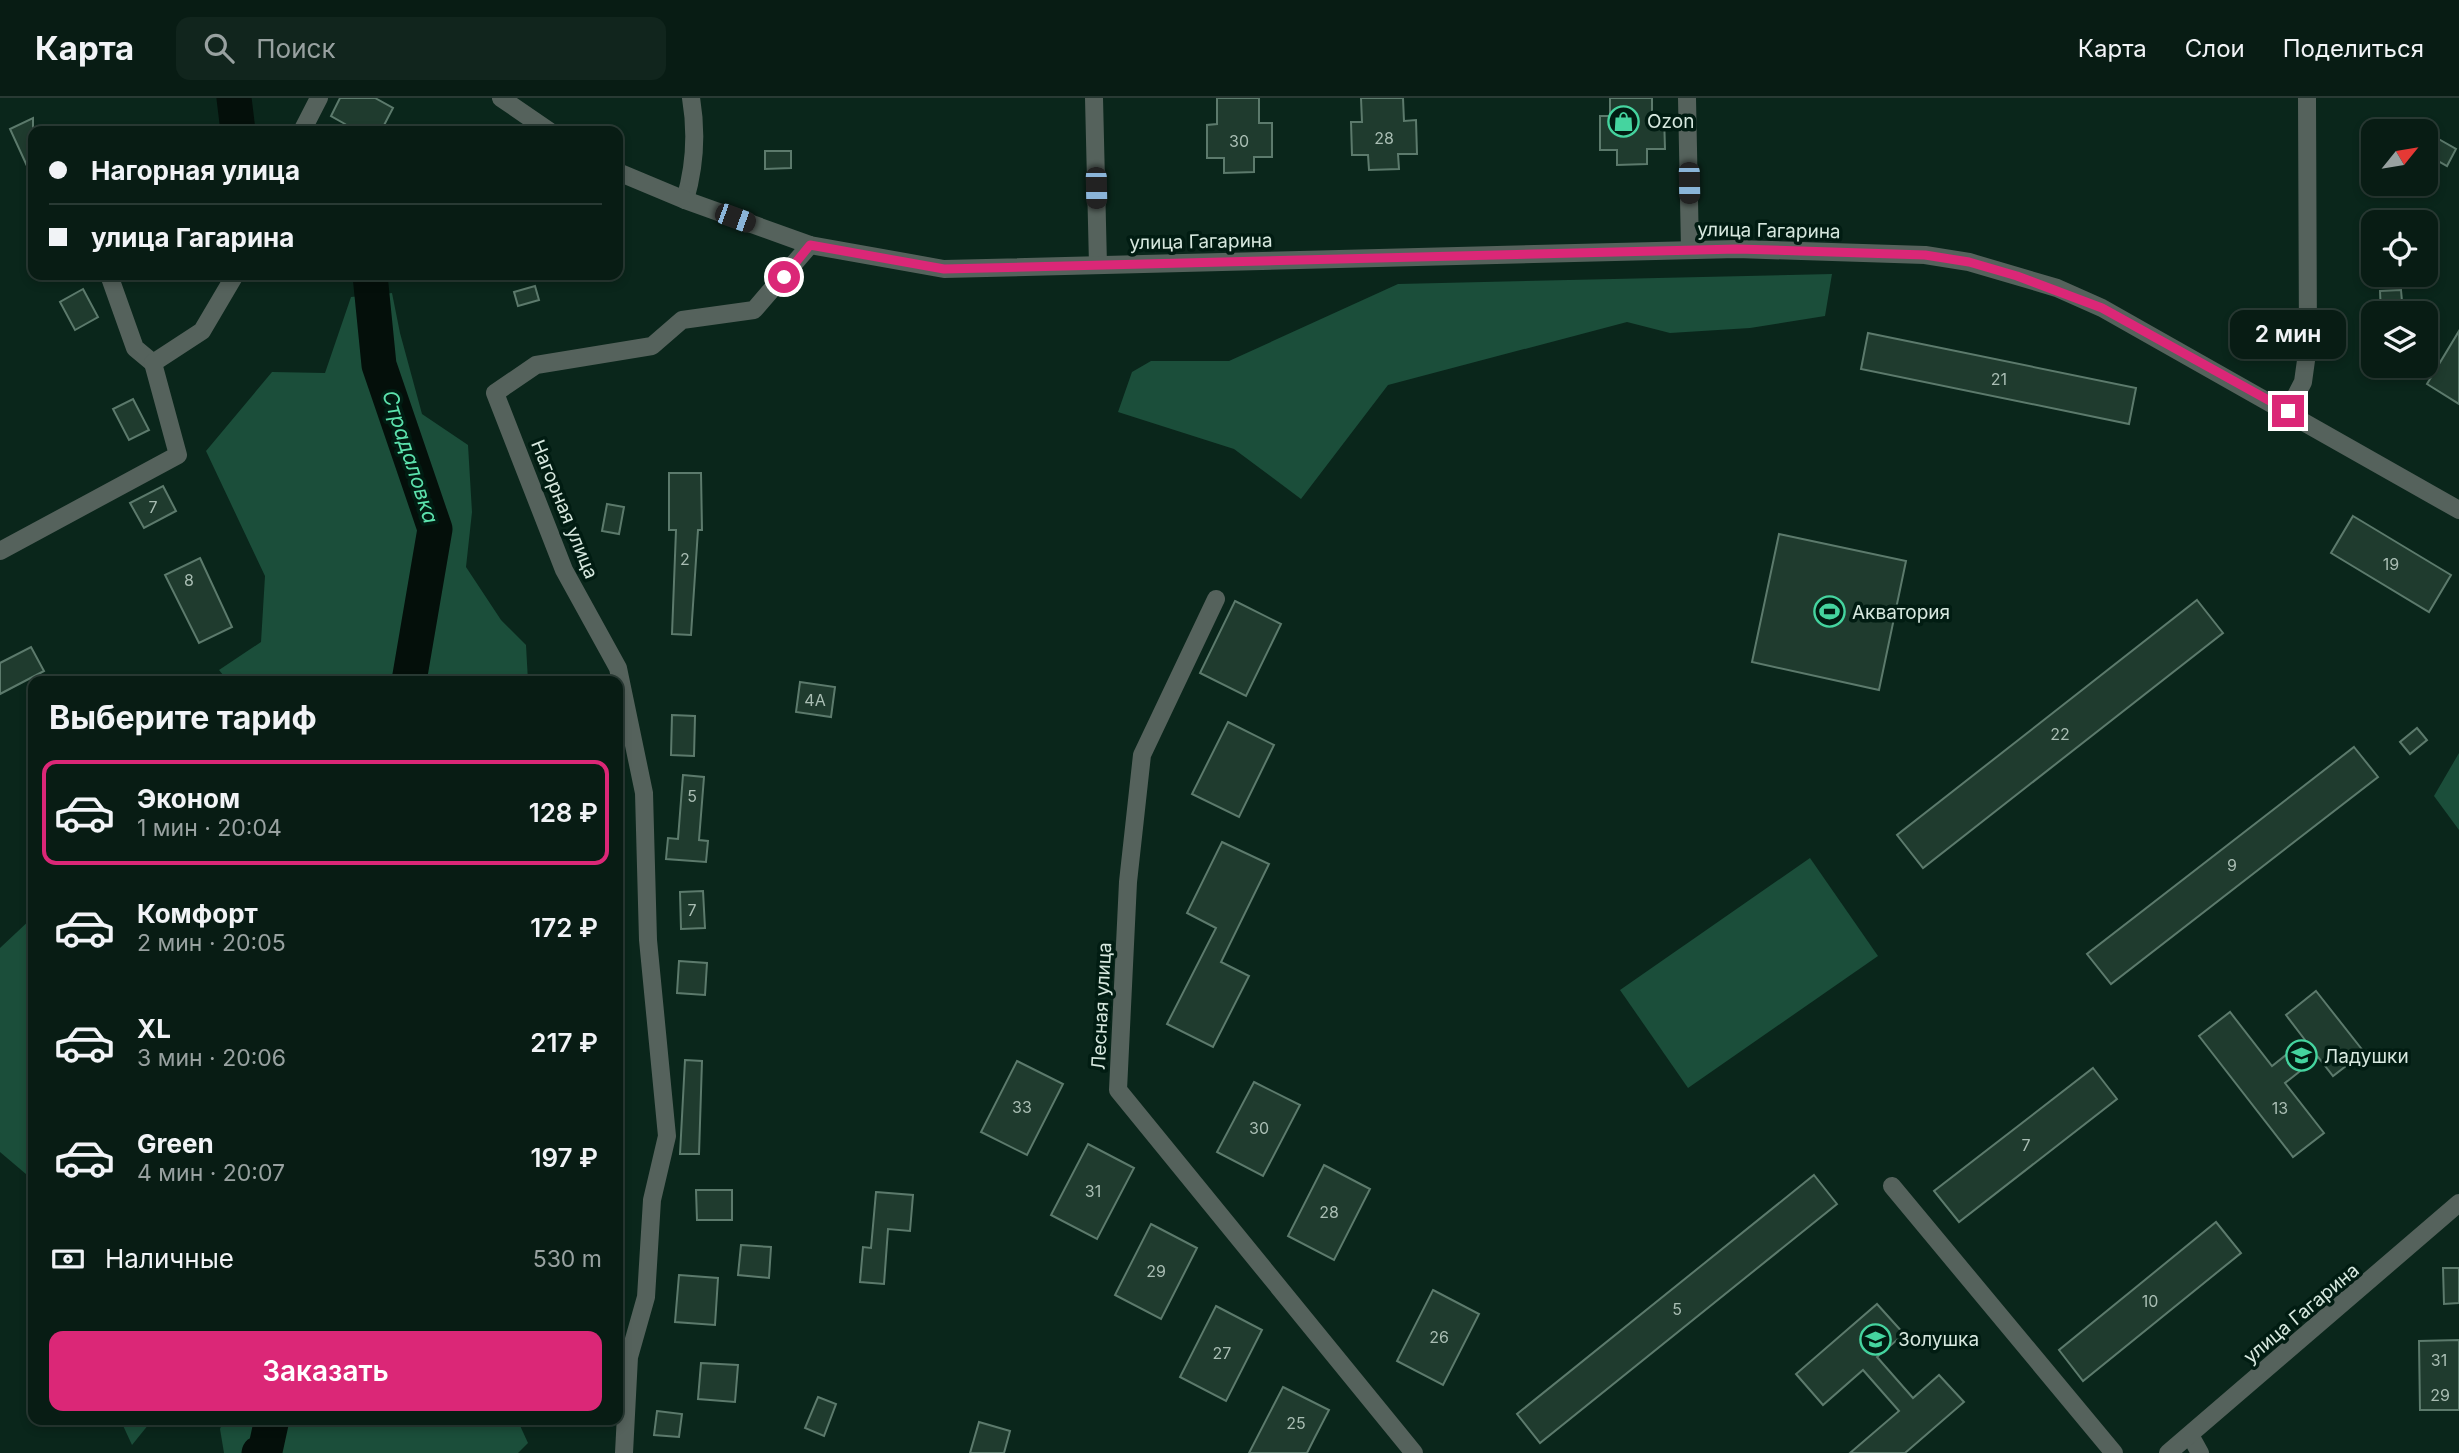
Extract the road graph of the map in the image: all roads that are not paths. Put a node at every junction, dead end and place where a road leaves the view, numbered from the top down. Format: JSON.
{"nodes":[{"id":1,"x":319,"y":98,"type":"edge"},
{"id":2,"x":501,"y":98,"type":"edge"},
{"id":3,"x":691,"y":98,"type":"edge"},
{"id":4,"x":1094,"y":98,"type":"edge"},
{"id":5,"x":1687,"y":98,"type":"edge"},
{"id":6,"x":2307,"y":98,"type":"edge"},
{"id":7,"x":305,"y":126,"type":"edge"},
{"id":8,"x":542,"y":126,"type":"edge"},
{"id":9,"x":623,"y":174,"type":"edge"},
{"id":10,"x":685,"y":200,"type":"junction"},
{"id":11,"x":810,"y":245,"type":"junction"},
{"id":12,"x":1690,"y":250,"type":"junction"},
{"id":13,"x":1098,"y":265,"type":"junction"},
{"id":14,"x":111,"y":280,"type":"edge"},
{"id":15,"x":232,"y":280,"type":"edge"},
{"id":16,"x":153,"y":363,"type":"junction"},
{"id":17,"x":2288,"y":411,"type":"junction"},
{"id":18,"x":2459,"y":510,"type":"edge"},
{"id":19,"x":3,"y":543,"type":"edge"},
{"id":20,"x":1216,"y":599,"type":"dead end"},
{"id":21,"x":620,"y":676,"type":"edge"},
{"id":22,"x":623,"y":692,"type":"edge"},
{"id":23,"x":1892,"y":1186,"type":"dead end"},
{"id":24,"x":2459,"y":1203,"type":"edge"},
{"id":25,"x":2190,"y":1435,"type":"junction"},
{"id":26,"x":624,"y":1453,"type":"edge"},
{"id":27,"x":1414,"y":1453,"type":"edge"},
{"id":28,"x":2114,"y":1453,"type":"edge"},
{"id":29,"x":2168,"y":1453,"type":"edge"},
{"id":30,"x":2200,"y":1453,"type":"edge"}],
"edges":[{"from":1,"to":7,"type":"street"},
{"from":2,"to":8,"type":"street"},
{"from":3,"to":10,"type":"street"},
{"from":4,"to":13,"type":"street"},
{"from":5,"to":12,"type":"street"},
{"from":6,"to":17,"type":"street"},
{"from":9,"to":10,"type":"street","name":"улица Гагарина"},
{"from":10,"to":11,"type":"street","name":"улица Гагарина"},
{"from":11,"to":13,"type":"street","name":"улица Гагарина"},
{"from":11,"to":21,"type":"street","name":"Нагорная улица"},
{"from":12,"to":13,"type":"street","name":"улица Гагарина"},
{"from":12,"to":17,"type":"street","name":"улица Гагарина"},
{"from":14,"to":16,"type":"street"},
{"from":15,"to":16,"type":"street"},
{"from":16,"to":19,"type":"street"},
{"from":17,"to":18,"type":"street","name":"улица Гагарина"},
{"from":20,"to":27,"type":"street","name":"Лесная улица"},
{"from":22,"to":26,"type":"street","name":"Нагорная улица"},
{"from":23,"to":28,"type":"street"},
{"from":24,"to":25,"type":"street","name":"улица Гагарина"},
{"from":25,"to":29,"type":"street","name":"улица Гагарина"},
{"from":25,"to":30,"type":"street"}]}
